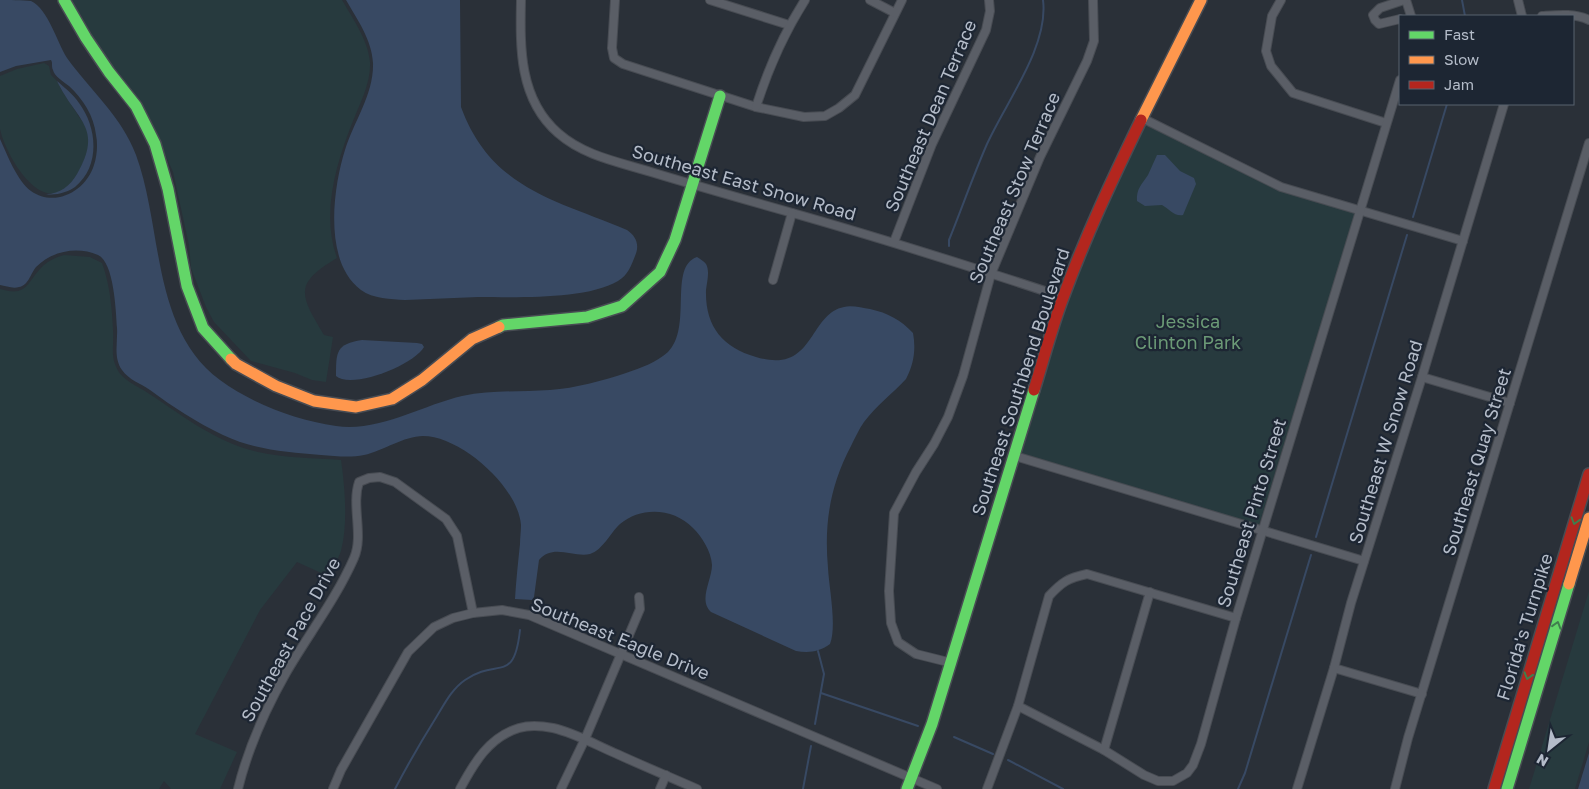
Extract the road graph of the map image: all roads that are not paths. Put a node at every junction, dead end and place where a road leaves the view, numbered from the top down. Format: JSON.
{"nodes":[{"id":1,"x":521,"y":0,"type":"edge"},
{"id":2,"x":615,"y":0,"type":"edge"},
{"id":3,"x":710,"y":0,"type":"edge"},
{"id":4,"x":805,"y":0,"type":"edge"},
{"id":5,"x":870,"y":0,"type":"edge"},
{"id":6,"x":902,"y":0,"type":"edge"},
{"id":7,"x":989,"y":0,"type":"edge"},
{"id":8,"x":1093,"y":0,"type":"edge"},
{"id":9,"x":1201,"y":0,"type":"edge"},
{"id":10,"x":1282,"y":0,"type":"edge"},
{"id":11,"x":1405,"y":0,"type":"edge"},
{"id":12,"x":1518,"y":0,"type":"edge"},
{"id":13,"x":67,"y":2,"type":"edge"},
{"id":14,"x":895,"y":13,"type":"junction"},
{"id":15,"x":1410,"y":15,"type":"edge"},
{"id":16,"x":1522,"y":15,"type":"edge"},
{"id":17,"x":1574,"y":16,"type":"edge"},
{"id":18,"x":1399,"y":19,"type":"edge"},
{"id":19,"x":1589,"y":20,"type":"edge"},
{"id":20,"x":789,"y":25,"type":"junction"},
{"id":21,"x":1399,"y":83,"type":"edge"},
{"id":22,"x":720,"y":96,"type":"junction"},
{"id":23,"x":1504,"y":105,"type":"edge"},
{"id":24,"x":756,"y":107,"type":"junction"},
{"id":25,"x":1142,"y":118,"type":"junction"},
{"id":26,"x":1386,"y":122,"type":"junction"},
{"id":27,"x":1589,"y":144,"type":"edge"},
{"id":28,"x":692,"y":185,"type":"junction"},
{"id":29,"x":1360,"y":210,"type":"junction"},
{"id":30,"x":792,"y":213,"type":"junction"},
{"id":31,"x":1463,"y":241,"type":"junction"},
{"id":32,"x":894,"y":242,"type":"junction"},
{"id":33,"x":991,"y":274,"type":"junction"},
{"id":34,"x":773,"y":280,"type":"dead end"},
{"id":35,"x":1063,"y":297,"type":"junction"},
{"id":36,"x":1422,"y":377,"type":"junction"},
{"id":37,"x":1510,"y":403,"type":"junction"},
{"id":38,"x":1014,"y":456,"type":"junction"},
{"id":39,"x":1589,"y":474,"type":"edge"},
{"id":40,"x":1589,"y":518,"type":"edge"},
{"id":41,"x":1263,"y":531,"type":"junction"},
{"id":42,"x":1364,"y":561,"type":"junction"},
{"id":43,"x":1150,"y":592,"type":"junction"},
{"id":44,"x":639,"y":597,"type":"dead end"},
{"id":45,"x":473,"y":613,"type":"junction"},
{"id":46,"x":1236,"y":618,"type":"junction"},
{"id":47,"x":620,"y":654,"type":"junction"},
{"id":48,"x":952,"y":663,"type":"junction"},
{"id":49,"x":1334,"y":668,"type":"junction"},
{"id":50,"x":1422,"y":694,"type":"junction"},
{"id":51,"x":1018,"y":706,"type":"junction"},
{"id":52,"x":585,"y":739,"type":"junction"},
{"id":53,"x":1104,"y":750,"type":"junction"},
{"id":54,"x":666,"y":775,"type":"junction"},
{"id":55,"x":912,"y":778,"type":"junction"},
{"id":56,"x":238,"y":789,"type":"edge"},
{"id":57,"x":333,"y":789,"type":"edge"},
{"id":58,"x":460,"y":789,"type":"edge"},
{"id":59,"x":561,"y":789,"type":"edge"},
{"id":60,"x":660,"y":789,"type":"edge"},
{"id":61,"x":697,"y":789,"type":"edge"},
{"id":62,"x":907,"y":789,"type":"edge"},
{"id":63,"x":937,"y":789,"type":"edge"},
{"id":64,"x":987,"y":789,"type":"edge"},
{"id":65,"x":1297,"y":789,"type":"edge"},
{"id":66,"x":1395,"y":789,"type":"edge"},
{"id":67,"x":1494,"y":789,"type":"edge"},
{"id":68,"x":1508,"y":789,"type":"edge"}],
"edges":[{"from":1,"to":28,"type":"street","name":"Southeast East Snow Road"},
{"from":2,"to":22,"type":"street"},
{"from":3,"to":20,"type":"street"},
{"from":4,"to":20,"type":"street"},
{"from":5,"to":14,"type":"street"},
{"from":6,"to":14,"type":"street"},
{"from":7,"to":32,"type":"street","name":"Southeast Dean Terrace"},
{"from":8,"to":33,"type":"street","name":"Southeast Stow Terrace"},
{"from":9,"to":25,"type":"main road","name":"Southeast Southbend Boulevard"},
{"from":10,"to":26,"type":"street"},
{"from":11,"to":15,"type":"street"},
{"from":11,"to":18,"type":"street"},
{"from":12,"to":16,"type":"street"},
{"from":13,"to":28,"type":"main road"},
{"from":14,"to":24,"type":"street"},
{"from":17,"to":19,"type":"street"},
{"from":20,"to":24,"type":"street"},
{"from":21,"to":26,"type":"street","name":"Southeast Pinto Street"},
{"from":22,"to":24,"type":"street"},
{"from":22,"to":28,"type":"main road"},
{"from":23,"to":31,"type":"street","name":"Southeast W Snow Road"},
{"from":25,"to":29,"type":"street"},
{"from":25,"to":35,"type":"main road","name":"Southeast Southbend Boulevard"},
{"from":26,"to":29,"type":"street","name":"Southeast Pinto Street"},
{"from":27,"to":37,"type":"street","name":"Southeast Quay Street"},
{"from":28,"to":30,"type":"street","name":"Southeast East Snow Road"},
{"from":29,"to":31,"type":"street"},
{"from":29,"to":41,"type":"street","name":"Southeast Pinto Street"},
{"from":30,"to":32,"type":"street","name":"Southeast East Snow Road"},
{"from":30,"to":34,"type":"street"},
{"from":31,"to":36,"type":"street","name":"Southeast W Snow Road"},
{"from":32,"to":33,"type":"street","name":"Southeast East Snow Road"},
{"from":33,"to":35,"type":"street","name":"Southeast East Snow Road"},
{"from":33,"to":48,"type":"street","name":"Southeast Stow Terrace"},
{"from":35,"to":38,"type":"main road","name":"Southeast Southbend Boulevard"},
{"from":36,"to":37,"type":"street"},
{"from":36,"to":42,"type":"street","name":"Southeast W Snow Road"},
{"from":37,"to":50,"type":"street","name":"Southeast Quay Street"},
{"from":38,"to":41,"type":"street"},
{"from":38,"to":48,"type":"main road","name":"Southeast Southbend Boulevard"},
{"from":39,"to":67,"type":"main road","name":"Florida's Turnpike","one_way":true},
{"from":68,"to":40,"type":"main road","name":"Florida's Turnpike","one_way":true},
{"from":41,"to":42,"type":"street"},
{"from":41,"to":46,"type":"street","name":"Southeast Pinto Street"},
{"from":42,"to":49,"type":"street","name":"Southeast W Snow Road"},
{"from":43,"to":46,"type":"street"},
{"from":43,"to":51,"type":"street"},
{"from":43,"to":53,"type":"street"},
{"from":44,"to":47,"type":"street"},
{"from":45,"to":47,"type":"street","name":"Southeast Eagle Drive"},
{"from":45,"to":56,"type":"street","name":"Southeast Pace Drive"},
{"from":45,"to":57,"type":"street","name":"Southeast Eagle Drive"},
{"from":46,"to":53,"type":"street","name":"Southeast Pinto Street"},
{"from":47,"to":52,"type":"street"},
{"from":47,"to":55,"type":"street","name":"Southeast Eagle Drive"},
{"from":48,"to":55,"type":"main road","name":"Southeast Southbend Boulevard"},
{"from":49,"to":50,"type":"street"},
{"from":49,"to":65,"type":"street","name":"Southeast W Snow Road"},
{"from":50,"to":66,"type":"street","name":"Southeast Quay Street"},
{"from":51,"to":53,"type":"street","name":"Southeast Pinto Street"},
{"from":51,"to":64,"type":"street"},
{"from":52,"to":54,"type":"street"},
{"from":52,"to":58,"type":"street"},
{"from":52,"to":59,"type":"street"},
{"from":54,"to":60,"type":"street"},
{"from":54,"to":61,"type":"street"},
{"from":55,"to":62,"type":"main road","name":"Southeast Southbend Boulevard"},
{"from":55,"to":63,"type":"street"}]}
